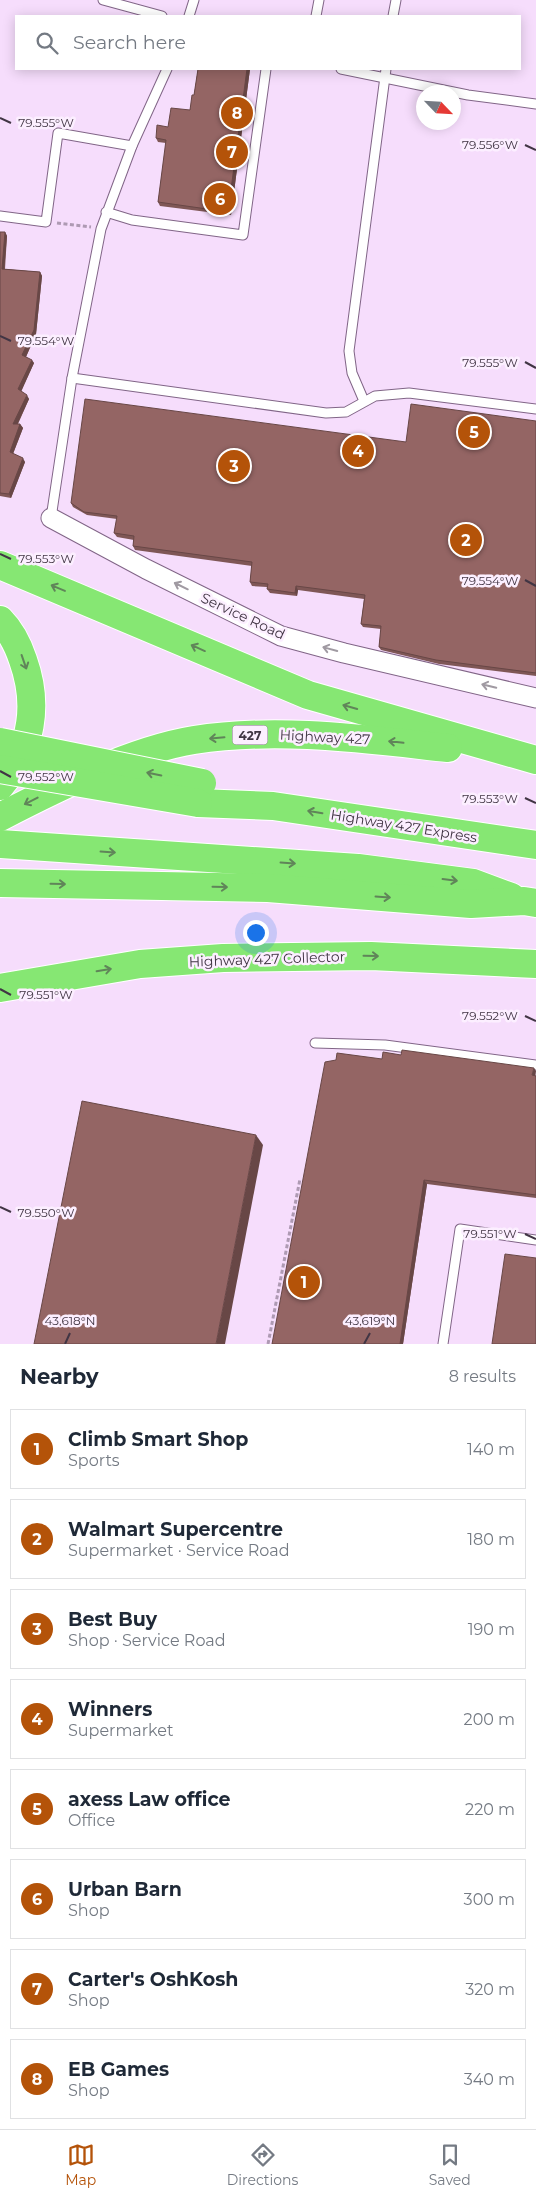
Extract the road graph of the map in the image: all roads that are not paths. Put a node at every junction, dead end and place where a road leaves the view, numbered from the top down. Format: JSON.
{"nodes":[{"id":1,"x":103,"y":0,"type":"edge"},
{"id":2,"x":194,"y":0,"type":"edge"},
{"id":3,"x":319,"y":0,"type":"edge"},
{"id":4,"x":396,"y":0,"type":"edge"},
{"id":5,"x":158,"y":15,"type":"edge"},
{"id":6,"x":189,"y":15,"type":"edge"},
{"id":7,"x":316,"y":15,"type":"edge"},
{"id":8,"x":394,"y":15,"type":"edge"},
{"id":9,"x":167,"y":70,"type":"edge"},
{"id":10,"x":266,"y":70,"type":"edge"},
{"id":11,"x":352,"y":70,"type":"edge"},
{"id":12,"x":386,"y":73,"type":"edge"},
{"id":13,"x":536,"y":104,"type":"edge"},
{"id":14,"x":132,"y":146,"type":"junction"},
{"id":15,"x":106,"y":212,"type":"junction"},
{"id":16,"x":0,"y":216,"type":"edge"},
{"id":17,"x":72,"y":378,"type":"junction"},
{"id":18,"x":364,"y":401,"type":"junction"},
{"id":19,"x":536,"y":409,"type":"edge"},
{"id":20,"x":51,"y":518,"type":"joint"},
{"id":21,"x":0,"y":565,"type":"edge"},
{"id":22,"x":0,"y":620,"type":"edge"},
{"id":23,"x":536,"y":698,"type":"edge"},
{"id":24,"x":0,"y":742,"type":"edge"},
{"id":25,"x":525,"y":757,"type":"edge"},
{"id":26,"x":0,"y":768,"type":"edge"},
{"id":27,"x":0,"y":786,"type":"edge"},
{"id":28,"x":200,"y":793,"type":"junction"},
{"id":29,"x":0,"y":817,"type":"edge"},
{"id":30,"x":12,"y":845,"type":"edge"},
{"id":31,"x":536,"y":845,"type":"edge"},
{"id":32,"x":5,"y":883,"type":"edge"},
{"id":33,"x":530,"y":902,"type":"edge"},
{"id":34,"x":536,"y":964,"type":"edge"},
{"id":35,"x":56,"y":977,"type":"junction"},
{"id":36,"x":0,"y":988,"type":"edge"},
{"id":37,"x":0,"y":997,"type":"edge"},
{"id":38,"x":314,"y":1043,"type":"dead end"},
{"id":39,"x":536,"y":1065,"type":"edge"},
{"id":40,"x":536,"y":1240,"type":"edge"},
{"id":41,"x":444,"y":1344,"type":"edge"}],
"edges":[{"from":1,"to":5,"type":"lane"},
{"from":2,"to":6,"type":"lane"},
{"from":3,"to":7,"type":"lane"},
{"from":4,"to":8,"type":"lane"},
{"from":9,"to":14,"type":"lane"},
{"from":10,"to":15,"type":"lane"},
{"from":11,"to":12,"type":"lane"},
{"from":12,"to":13,"type":"lane"},
{"from":12,"to":18,"type":"lane"},
{"from":14,"to":15,"type":"lane"},
{"from":14,"to":16,"type":"lane"},
{"from":15,"to":17,"type":"lane"},
{"from":17,"to":18,"type":"lane"},
{"from":17,"to":20,"type":"lane"},
{"from":18,"to":19,"type":"lane"},
{"from":23,"to":20,"type":"street","name":"Service Road","one_way":true},
{"from":25,"to":21,"type":"highway","one_way":true},
{"from":22,"to":27,"type":"highway","one_way":true},
{"from":28,"to":24,"type":"highway","one_way":true,"bridge":true},
{"from":25,"to":29,"type":"highway","name":"Highway 427","number":"427","one_way":true},
{"from":26,"to":28,"type":"highway","bridge":true},
{"from":31,"to":28,"type":"highway","name":"Highway 427 Express","one_way":true},
{"from":30,"to":33,"type":"highway","one_way":true},
{"from":32,"to":33,"type":"highway","one_way":true},
{"from":35,"to":34,"type":"highway","name":"Highway 427 Collector","one_way":true},
{"from":35,"to":36,"type":"highway","name":"Highway 427 Collector"},
{"from":35,"to":37,"type":"highway"},
{"from":38,"to":39,"type":"lane"},
{"from":40,"to":41,"type":"lane"}]}
